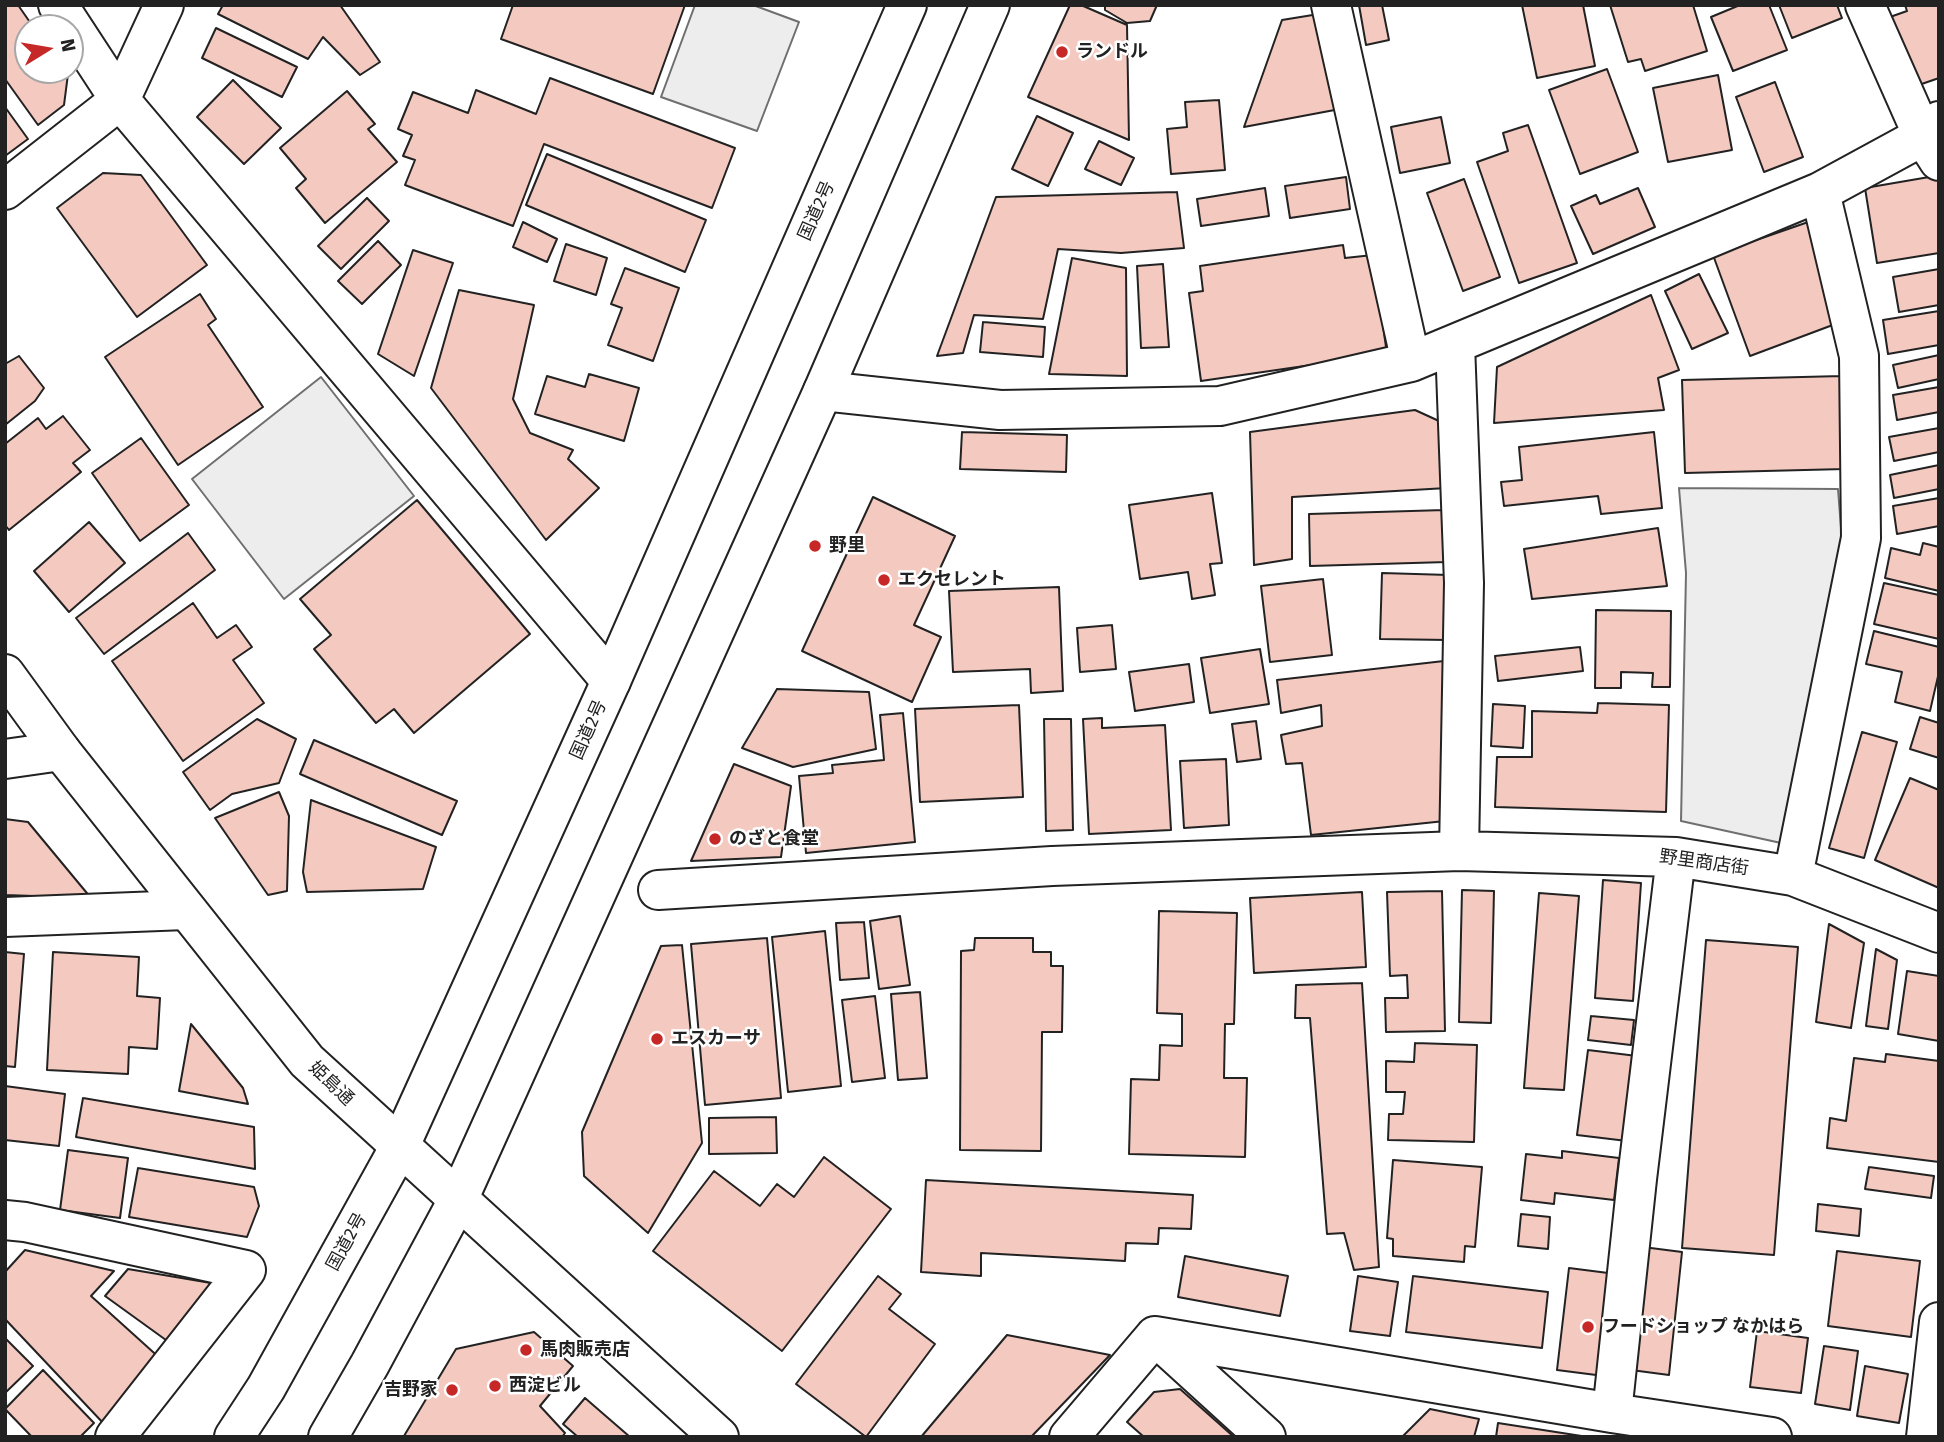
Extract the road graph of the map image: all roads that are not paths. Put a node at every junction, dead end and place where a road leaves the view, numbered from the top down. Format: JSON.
{"nodes":[{"id":1,"x":58,"y":5,"type":"edge"},
{"id":2,"x":164,"y":5,"type":"edge"},
{"id":3,"x":907,"y":5,"type":"edge"},
{"id":4,"x":990,"y":5,"type":"edge"},
{"id":5,"x":1331,"y":5,"type":"edge"},
{"id":6,"x":1865,"y":5,"type":"edge"},
{"id":7,"x":120,"y":100,"type":"junction"},
{"id":8,"x":1934,"y":139,"type":"edge"},
{"id":9,"x":5,"y":190,"type":"edge"},
{"id":10,"x":1820,"y":192,"type":"junction"},
{"id":11,"x":1455,"y":344,"type":"junction"},
{"id":12,"x":1411,"y":362,"type":"junction"},
{"id":13,"x":823,"y":391,"type":"junction"},
{"id":14,"x":5,"y":674,"type":"edge"},
{"id":15,"x":611,"y":681,"type":"junction"},
{"id":16,"x":61,"y":751,"type":"junction"},
{"id":17,"x":5,"y":759,"type":"edge"},
{"id":18,"x":1459,"y":850,"type":"junction"},
{"id":19,"x":1676,"y":857,"type":"junction"},
{"id":20,"x":1793,"y":876,"type":"junction"},
{"id":21,"x":658,"y":890,"type":"dead end"},
{"id":22,"x":186,"y":910,"type":"junction"},
{"id":23,"x":5,"y":917,"type":"edge"},
{"id":24,"x":1939,"y":933,"type":"edge"},
{"id":25,"x":399,"y":1148,"type":"junction"},
{"id":26,"x":458,"y":1200,"type":"junction"},
{"id":27,"x":12,"y":1228,"type":"edge"},
{"id":28,"x":1939,"y":1322,"type":"edge"},
{"id":29,"x":1155,"y":1336,"type":"junction"},
{"id":30,"x":1612,"y":1413,"type":"junction"},
{"id":31,"x":115,"y":1437,"type":"edge"},
{"id":32,"x":234,"y":1437,"type":"edge"},
{"id":33,"x":328,"y":1437,"type":"edge"},
{"id":34,"x":719,"y":1437,"type":"edge"},
{"id":35,"x":1069,"y":1437,"type":"edge"},
{"id":36,"x":1266,"y":1437,"type":"edge"},
{"id":37,"x":1772,"y":1437,"type":"edge"},
{"id":38,"x":1926,"y":1437,"type":"edge"}],
"edges":[{"from":1,"to":7,"type":"main road"},
{"from":2,"to":7,"type":"main road"},
{"from":3,"to":15,"type":"main road","name":"国道2号"},
{"from":4,"to":13,"type":"main road"},
{"from":5,"to":12,"type":"main road"},
{"from":6,"to":8,"type":"main road"},
{"from":7,"to":9,"type":"main road"},
{"from":7,"to":15,"type":"main road"},
{"from":8,"to":10,"type":"main road"},
{"from":10,"to":11,"type":"main road"},
{"from":10,"to":20,"type":"main road"},
{"from":11,"to":12,"type":"main road"},
{"from":11,"to":18,"type":"main road"},
{"from":12,"to":13,"type":"main road"},
{"from":13,"to":26,"type":"main road"},
{"from":14,"to":16,"type":"main road","name":"姫島通"},
{"from":15,"to":25,"type":"main road","name":"国道2号"},
{"from":16,"to":17,"type":"main road"},
{"from":16,"to":22,"type":"main road","name":"姫島通"},
{"from":18,"to":19,"type":"main road","name":"野里商店街"},
{"from":18,"to":21,"type":"main road","name":"野里商店街"},
{"from":19,"to":20,"type":"main road","name":"野里商店街"},
{"from":19,"to":30,"type":"main road"},
{"from":20,"to":24,"type":"main road","name":"野里商店街"},
{"from":22,"to":23,"type":"main road"},
{"from":22,"to":25,"type":"main road","name":"姫島通"},
{"from":25,"to":26,"type":"main road","name":"姫島通"},
{"from":25,"to":32,"type":"main road","name":"国道2号"},
{"from":26,"to":33,"type":"main road"},
{"from":26,"to":34,"type":"main road","name":"姫島通"},
{"from":27,"to":31,"type":"main road"},
{"from":28,"to":38,"type":"main road"},
{"from":29,"to":30,"type":"main road"},
{"from":29,"to":35,"type":"main road"},
{"from":29,"to":36,"type":"main road"},
{"from":30,"to":37,"type":"main road"}]}
